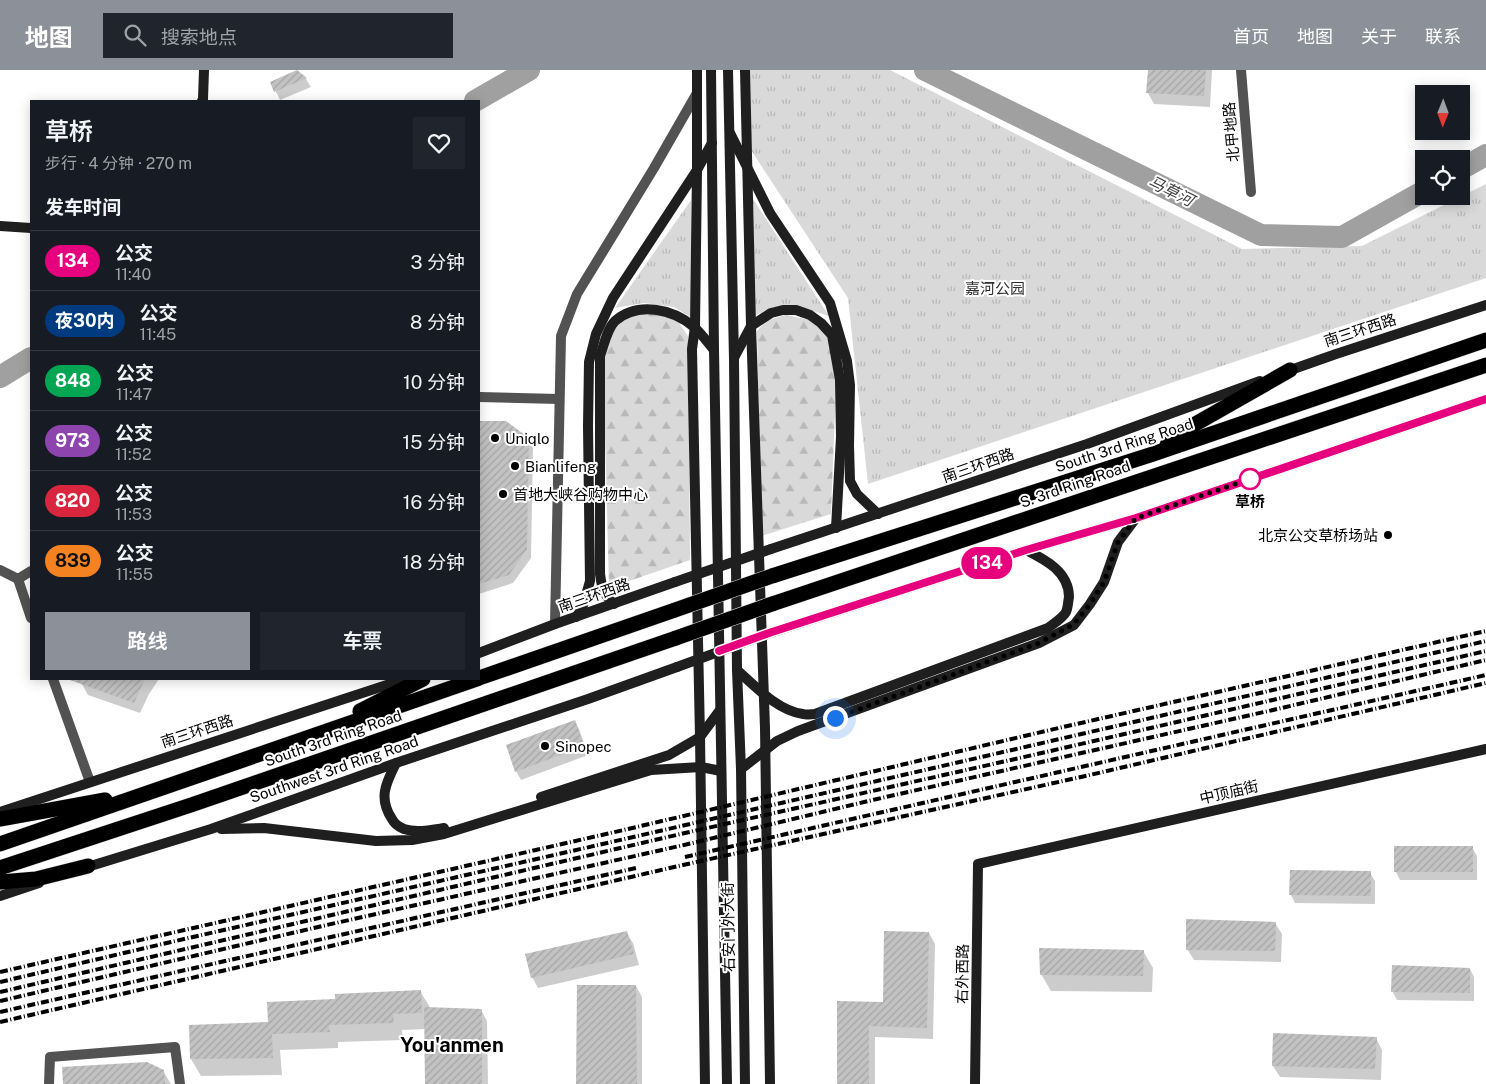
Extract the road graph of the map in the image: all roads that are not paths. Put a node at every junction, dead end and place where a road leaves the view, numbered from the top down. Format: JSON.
{"nodes":[{"id":1,"x":204,"y":70,"type":"edge"},
{"id":2,"x":697,"y":70,"type":"edge"},
{"id":3,"x":710,"y":70,"type":"edge"},
{"id":4,"x":728,"y":70,"type":"edge"},
{"id":5,"x":745,"y":70,"type":"edge"},
{"id":6,"x":1241,"y":70,"type":"edge"},
{"id":7,"x":697,"y":93,"type":"junction"},
{"id":8,"x":202,"y":100,"type":"edge"},
{"id":9,"x":729,"y":132,"type":"junction"},
{"id":10,"x":713,"y":142,"type":"junction"},
{"id":11,"x":746,"y":164,"type":"junction"},
{"id":12,"x":697,"y":170,"type":"junction"},
{"id":13,"x":1251,"y":192,"type":"dead end"},
{"id":14,"x":0,"y":226,"type":"edge"},
{"id":15,"x":30,"y":228,"type":"edge"},
{"id":16,"x":1486,"y":305,"type":"edge"},
{"id":17,"x":750,"y":326,"type":"junction"},
{"id":18,"x":695,"y":327,"type":"junction"},
{"id":19,"x":1486,"y":340,"type":"edge"},
{"id":20,"x":714,"y":350,"type":"junction"},
{"id":21,"x":734,"y":359,"type":"junction"},
{"id":22,"x":1486,"y":365,"type":"edge"},
{"id":23,"x":1290,"y":370,"type":"junction"},
{"id":24,"x":480,"y":397,"type":"edge"},
{"id":25,"x":559,"y":399,"type":"junction"},
{"id":26,"x":1486,"y":400,"type":"edge"},
{"id":27,"x":1153,"y":454,"type":"junction"},
{"id":28,"x":878,"y":514,"type":"junction"},
{"id":29,"x":1136,"y":518,"type":"junction"},
{"id":30,"x":836,"y":528,"type":"junction"},
{"id":31,"x":1026,"y":550,"type":"junction"},
{"id":32,"x":0,"y":570,"type":"edge"},
{"id":33,"x":30,"y":572,"type":"edge"},
{"id":34,"x":18,"y":579,"type":"junction"},
{"id":35,"x":614,"y":604,"type":"junction"},
{"id":36,"x":30,"y":615,"type":"edge"},
{"id":37,"x":576,"y":617,"type":"junction"},
{"id":38,"x":555,"y":624,"type":"junction"},
{"id":39,"x":676,"y":638,"type":"joint"},
{"id":40,"x":480,"y":653,"type":"edge"},
{"id":41,"x":737,"y":670,"type":"junction"},
{"id":42,"x":480,"y":677,"type":"edge"},
{"id":43,"x":53,"y":680,"type":"edge"},
{"id":44,"x":402,"y":680,"type":"edge"},
{"id":45,"x":421,"y":680,"type":"edge"},
{"id":46,"x":472,"y":680,"type":"edge"},
{"id":47,"x":764,"y":694,"type":"junction"},
{"id":48,"x":720,"y":710,"type":"junction"},
{"id":49,"x":312,"y":736,"type":"junction"},
{"id":50,"x":700,"y":737,"type":"junction"},
{"id":51,"x":1486,"y":748,"type":"edge"},
{"id":52,"x":765,"y":751,"type":"junction"},
{"id":53,"x":396,"y":763,"type":"junction"},
{"id":54,"x":701,"y":768,"type":"junction"},
{"id":55,"x":741,"y":769,"type":"junction"},
{"id":56,"x":721,"y":771,"type":"junction"},
{"id":57,"x":90,"y":782,"type":"junction"},
{"id":58,"x":179,"y":782,"type":"junction"},
{"id":59,"x":0,"y":812,"type":"edge"},
{"id":60,"x":0,"y":818,"type":"edge"},
{"id":61,"x":211,"y":829,"type":"junction"},
{"id":62,"x":0,"y":844,"type":"edge"},
{"id":63,"x":978,"y":864,"type":"joint"},
{"id":64,"x":88,"y":866,"type":"junction"},
{"id":65,"x":0,"y":868,"type":"edge"},
{"id":66,"x":0,"y":882,"type":"edge"},
{"id":67,"x":0,"y":896,"type":"edge"},
{"id":68,"x":50,"y":1084,"type":"edge"},
{"id":69,"x":180,"y":1084,"type":"edge"},
{"id":70,"x":705,"y":1084,"type":"edge"},
{"id":71,"x":727,"y":1084,"type":"edge"},
{"id":72,"x":745,"y":1084,"type":"edge"},
{"id":73,"x":770,"y":1084,"type":"edge"},
{"id":74,"x":975,"y":1084,"type":"edge"}],
"edges":[{"from":1,"to":8,"type":"street"},
{"from":2,"to":7,"type":"street"},
{"from":3,"to":7,"type":"street"},
{"from":3,"to":10,"type":"street","name":"右安门外大街"},
{"from":4,"to":9,"type":"street","name":"右安门外大街"},
{"from":5,"to":11,"type":"street"},
{"from":6,"to":13,"type":"street","name":"北甲地路"},
{"from":7,"to":12,"type":"street"},
{"from":7,"to":25,"type":"street"},
{"from":9,"to":11,"type":"street"},
{"from":9,"to":21,"type":"street","name":"右安门外大街"},
{"from":10,"to":12,"type":"street"},
{"from":10,"to":20,"type":"street","name":"右安门外大街"},
{"from":11,"to":17,"type":"street"},
{"from":11,"to":28,"type":"street"},
{"from":12,"to":18,"type":"street"},
{"from":12,"to":37,"type":"street"},
{"from":14,"to":15,"type":"street"},
{"from":16,"to":23,"type":"street","name":"南三环西路"},
{"from":17,"to":21,"type":"street"},
{"from":17,"to":30,"type":"street"},
{"from":17,"to":47,"type":"street"},
{"from":18,"to":20,"type":"street"},
{"from":18,"to":35,"type":"street"},
{"from":18,"to":50,"type":"street"},
{"from":19,"to":27,"type":"highway","name":"South 3rd Ring Road"},
{"from":20,"to":48,"type":"street","name":"右安门外大街"},
{"from":21,"to":41,"type":"street","name":"右安门外大街"},
{"from":22,"to":39,"type":"highway","name":"S. 3rd Ring Road","bridge":true},
{"from":23,"to":27,"type":"highway"},
{"from":23,"to":28,"type":"street","name":"南三环西路"},
{"from":24,"to":25,"type":"street"},
{"from":25,"to":38,"type":"street"},
{"from":26,"to":29,"type":"street"},
{"from":27,"to":42,"type":"highway","name":"South 3rd Ring Road","bridge":true},
{"from":28,"to":30,"type":"street","name":"南三环西路"},
{"from":29,"to":31,"type":"street"},
{"from":29,"to":52,"type":"street"},
{"from":30,"to":35,"type":"street","name":"南三环西路","bridge":true},
{"from":31,"to":47,"type":"street"},
{"from":31,"to":53,"type":"street","name":"Southwest 3rd Ring Road","bridge":true},
{"from":32,"to":34,"type":"street"},
{"from":33,"to":34,"type":"street"},
{"from":34,"to":36,"type":"street"},
{"from":35,"to":37,"type":"street","name":"南三环西路"},
{"from":37,"to":38,"type":"street","name":"南三环西路"},
{"from":38,"to":40,"type":"street","name":"南三环西路"},
{"from":39,"to":65,"type":"highway","name":"South 3rd Ring Road"},
{"from":41,"to":47,"type":"street"},
{"from":41,"to":55,"type":"street","name":"右安门外大街"},
{"from":43,"to":57,"type":"street"},
{"from":44,"to":57,"type":"street","name":"南三环西路"},
{"from":45,"to":49,"type":"highway"},
{"from":46,"to":49,"type":"highway","name":"South 3rd Ring Road"},
{"from":47,"to":52,"type":"street"},
{"from":48,"to":50,"type":"street"},
{"from":48,"to":56,"type":"street","name":"右安门外大街"},
{"from":49,"to":58,"type":"highway","name":"South 3rd Ring Road"},
{"from":50,"to":53,"type":"street"},
{"from":50,"to":54,"type":"street"},
{"from":51,"to":63,"type":"street","name":"中顶庙街"},
{"from":52,"to":55,"type":"street"},
{"from":52,"to":73,"type":"street"},
{"from":53,"to":61,"type":"street","name":"Southwest 3rd Ring Road"},
{"from":54,"to":56,"type":"street"},
{"from":54,"to":61,"type":"street"},
{"from":54,"to":70,"type":"street"},
{"from":55,"to":72,"type":"street","name":"右安门外大街"},
{"from":56,"to":71,"type":"street","name":"右安门外大街"},
{"from":57,"to":59,"type":"street","name":"南三环西路"},
{"from":58,"to":60,"type":"highway"},
{"from":58,"to":62,"type":"highway","name":"South 3rd Ring Road"},
{"from":61,"to":64,"type":"street","name":"Southwest 3rd Ring Road"},
{"from":63,"to":74,"type":"street","name":"右外西路"},
{"from":64,"to":66,"type":"highway"},
{"from":64,"to":67,"type":"street","name":"Southwest 3rd Ring Road"},
{"from":68,"to":69,"type":"street"}]}
